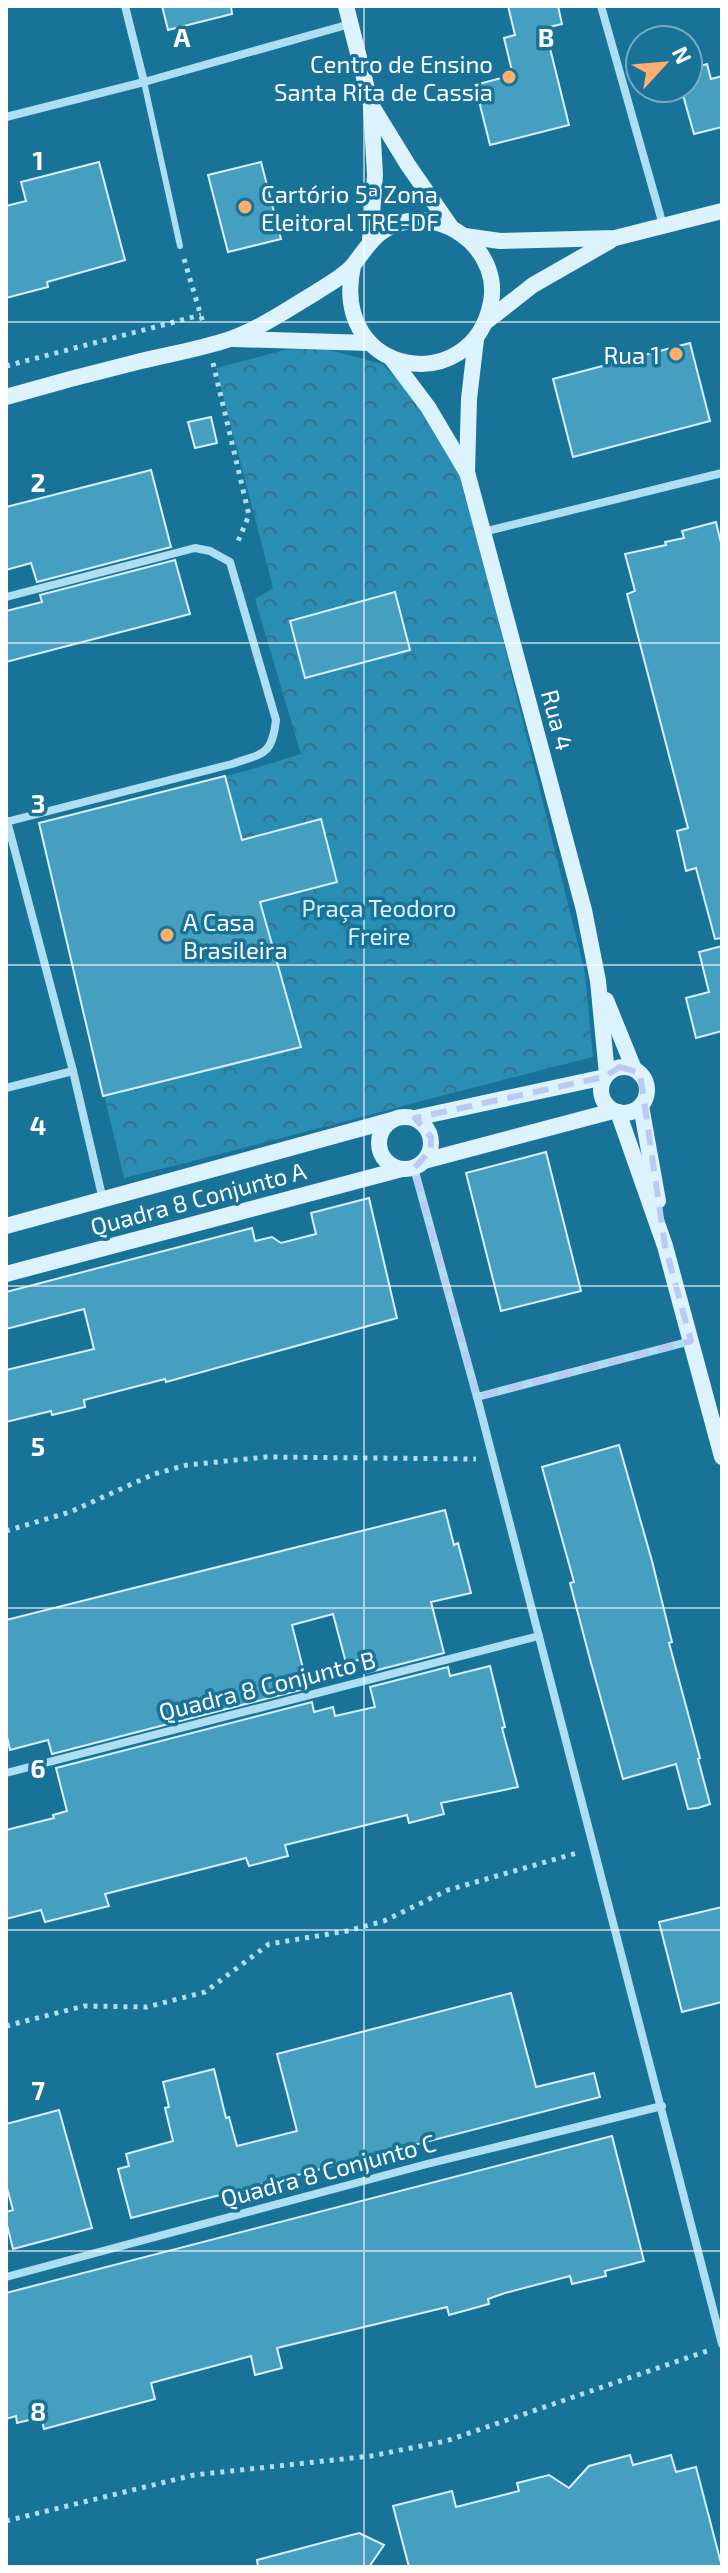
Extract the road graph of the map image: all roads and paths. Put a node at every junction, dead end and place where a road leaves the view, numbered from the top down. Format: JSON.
{"nodes":[{"id":1,"x":125,"y":6,"type":"edge"},
{"id":2,"x":346,"y":6,"type":"edge"},
{"id":3,"x":601,"y":6,"type":"edge"},
{"id":4,"x":350,"y":24,"type":"junction"},
{"id":5,"x":144,"y":82,"type":"junction"},
{"id":6,"x":371,"y":105,"type":"junction"},
{"id":7,"x":6,"y":117,"type":"edge"},
{"id":8,"x":722,"y":211,"type":"edge"},
{"id":9,"x":663,"y":225,"type":"junction"},
{"id":10,"x":458,"y":231,"type":"junction"},
{"id":11,"x":615,"y":238,"type":"junction"},
{"id":12,"x":370,"y":240,"type":"junction"},
{"id":13,"x":180,"y":246,"type":"joint"},
{"id":14,"x":353,"y":266,"type":"junction"},
{"id":15,"x":201,"y":315,"type":"junction"},
{"id":16,"x":487,"y":321,"type":"junction"},
{"id":17,"x":232,"y":339,"type":"junction"},
{"id":18,"x":476,"y":339,"type":"junction"},
{"id":19,"x":370,"y":343,"type":"junction"},
{"id":20,"x":208,"y":345,"type":"junction"},
{"id":21,"x":391,"y":358,"type":"junction"},
{"id":22,"x":6,"y":366,"type":"edge"},
{"id":23,"x":6,"y":397,"type":"edge"},
{"id":24,"x":467,"y":472,"type":"junction"},
{"id":25,"x":722,"y":473,"type":"edge"},
{"id":26,"x":483,"y":532,"type":"junction"},
{"id":27,"x":230,"y":562,"type":"junction"},
{"id":28,"x":6,"y":597,"type":"edge"},
{"id":29,"x":6,"y":822,"type":"edge"},
{"id":30,"x":598,"y":981,"type":"junction"},
{"id":31,"x":634,"y":1069,"type":"junction"},
{"id":32,"x":73,"y":1071,"type":"junction"},
{"id":33,"x":606,"y":1076,"type":"junction"},
{"id":34,"x":6,"y":1088,"type":"edge"},
{"id":35,"x":641,"y":1106,"type":"junction"},
{"id":36,"x":615,"y":1112,"type":"junction"},
{"id":37,"x":415,"y":1118,"type":"junction"},
{"id":38,"x":392,"y":1120,"type":"junction"},
{"id":39,"x":414,"y":1166,"type":"junction"},
{"id":40,"x":104,"y":1201,"type":"junction"},
{"id":41,"x":6,"y":1226,"type":"edge"},
{"id":42,"x":665,"y":1246,"type":"junction"},
{"id":43,"x":6,"y":1274,"type":"edge"},
{"id":44,"x":691,"y":1341,"type":"junction"},
{"id":45,"x":477,"y":1397,"type":"junction"},
{"id":46,"x":722,"y":1457,"type":"edge"},
{"id":47,"x":493,"y":1460,"type":"junction"},
{"id":48,"x":6,"y":1531,"type":"edge"},
{"id":49,"x":539,"y":1636,"type":"junction"},
{"id":50,"x":6,"y":1773,"type":"edge"},
{"id":51,"x":593,"y":1849,"type":"junction"},
{"id":52,"x":6,"y":2026,"type":"edge"},
{"id":53,"x":662,"y":2106,"type":"junction"},
{"id":54,"x":6,"y":2277,"type":"edge"},
{"id":55,"x":722,"y":2345,"type":"edge"},
{"id":56,"x":6,"y":2521,"type":"edge"}],
"edges":[{"from":1,"to":5,"type":"street"},
{"from":2,"to":4,"type":"street"},
{"from":3,"to":9,"type":"street"},
{"from":4,"to":5,"type":"street"},
{"from":4,"to":6,"type":"street"},
{"from":5,"to":7,"type":"street"},
{"from":5,"to":13,"type":"lane"},
{"from":6,"to":10,"type":"street"},
{"from":6,"to":12,"type":"street"},
{"from":8,"to":9,"type":"street"},
{"from":9,"to":11,"type":"street"},
{"from":10,"to":11,"type":"street"},
{"from":10,"to":12,"type":"street"},
{"from":10,"to":16,"type":"street"},
{"from":11,"to":16,"type":"street"},
{"from":12,"to":14,"type":"street"},
{"from":13,"to":15,"type":"path"},
{"from":14,"to":17,"type":"street"},
{"from":14,"to":19,"type":"street"},
{"from":15,"to":20,"type":"path"},
{"from":15,"to":22,"type":"path"},
{"from":16,"to":18,"type":"street"},
{"from":17,"to":19,"type":"street"},
{"from":17,"to":20,"type":"street"},
{"from":18,"to":21,"type":"street"},
{"from":18,"to":24,"type":"street"},
{"from":19,"to":21,"type":"street"},
{"from":20,"to":23,"type":"street"},
{"from":20,"to":27,"type":"path"},
{"from":21,"to":24,"type":"street"},
{"from":24,"to":26,"type":"street","name":"Rua 4"},
{"from":25,"to":26,"type":"street"},
{"from":26,"to":30,"type":"street","name":"Rua 4"},
{"from":27,"to":28,"type":"street"},
{"from":27,"to":29,"type":"street"},
{"from":29,"to":32,"type":"street"},
{"from":30,"to":31,"type":"street"},
{"from":30,"to":33,"type":"street"},
{"from":31,"to":33,"type":"street"},
{"from":31,"to":35,"type":"street"},
{"from":32,"to":34,"type":"street"},
{"from":32,"to":40,"type":"street"},
{"from":33,"to":36,"type":"street"},
{"from":33,"to":37,"type":"street"},
{"from":35,"to":36,"type":"street"},
{"from":35,"to":42,"type":"street"},
{"from":36,"to":39,"type":"street","name":"Quadra 8 Conjunto A"},
{"from":36,"to":42,"type":"street"},
{"from":37,"to":38,"type":"street"},
{"from":37,"to":39,"type":"street"},
{"from":38,"to":39,"type":"street"},
{"from":38,"to":40,"type":"street","name":"Quadra 8 Conjunto A"},
{"from":39,"to":43,"type":"street","name":"Quadra 8 Conjunto A"},
{"from":39,"to":45,"type":"street"},
{"from":40,"to":41,"type":"street","name":"Quadra 8 Conjunto A"},
{"from":42,"to":44,"type":"street"},
{"from":44,"to":45,"type":"street"},
{"from":44,"to":46,"type":"street"},
{"from":45,"to":47,"type":"street"},
{"from":47,"to":48,"type":"path"},
{"from":47,"to":49,"type":"street"},
{"from":49,"to":50,"type":"street","name":"Quadra 8 Conjunto B"},
{"from":49,"to":51,"type":"street"},
{"from":51,"to":52,"type":"path"},
{"from":51,"to":53,"type":"street"},
{"from":53,"to":54,"type":"street","name":"Quadra 8 Conjunto C"},
{"from":53,"to":55,"type":"street"},
{"from":55,"to":56,"type":"path"}]}
